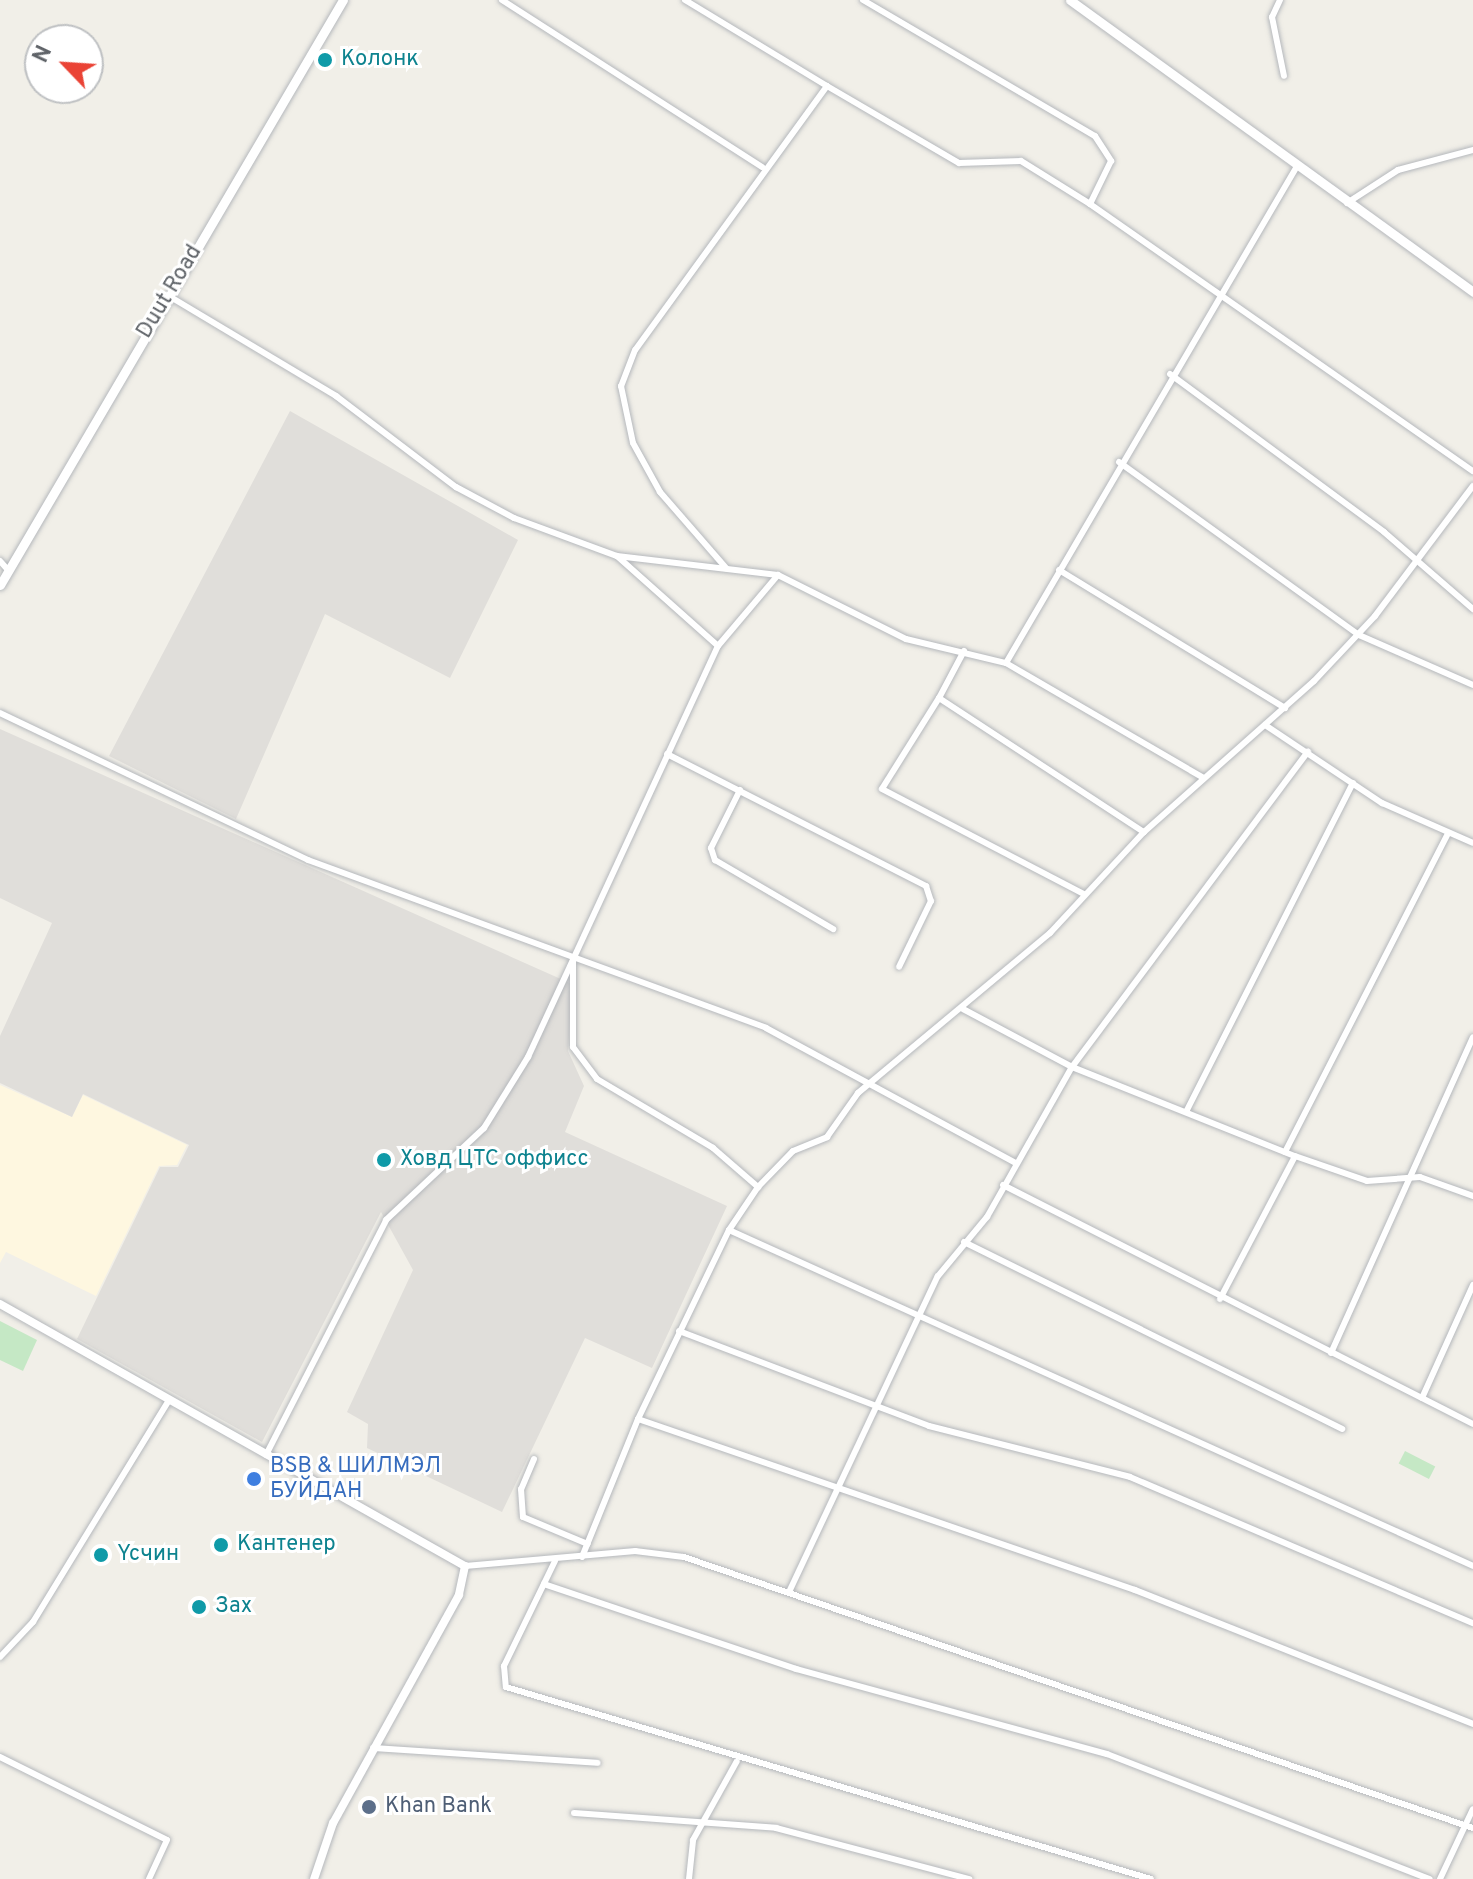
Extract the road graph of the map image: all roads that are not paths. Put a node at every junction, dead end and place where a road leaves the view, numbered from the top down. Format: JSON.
{"nodes":[{"id":1,"x":343,"y":0,"type":"edge"},
{"id":2,"x":502,"y":0,"type":"edge"},
{"id":3,"x":685,"y":0,"type":"edge"},
{"id":4,"x":863,"y":0,"type":"edge"},
{"id":5,"x":1070,"y":0,"type":"edge"},
{"id":6,"x":1280,"y":0,"type":"edge"},
{"id":7,"x":1284,"y":76,"type":"dead end"},
{"id":8,"x":827,"y":86,"type":"junction"},
{"id":9,"x":1473,"y":150,"type":"edge"},
{"id":10,"x":762,"y":167,"type":"junction"},
{"id":11,"x":1296,"y":168,"type":"junction"},
{"id":12,"x":1347,"y":203,"type":"junction"},
{"id":13,"x":1090,"y":204,"type":"junction"},
{"id":14,"x":1473,"y":292,"type":"edge"},
{"id":15,"x":168,"y":296,"type":"junction"},
{"id":16,"x":1215,"y":297,"type":"junction"},
{"id":17,"x":1170,"y":374,"type":"junction"},
{"id":18,"x":1119,"y":462,"type":"junction"},
{"id":19,"x":1473,"y":471,"type":"edge"},
{"id":20,"x":1473,"y":486,"type":"edge"},
{"id":21,"x":617,"y":556,"type":"junction"},
{"id":22,"x":1418,"y":560,"type":"junction"},
{"id":23,"x":0,"y":561,"type":"edge"},
{"id":24,"x":726,"y":568,"type":"junction"},
{"id":25,"x":1059,"y":570,"type":"junction"},
{"id":26,"x":9,"y":571,"type":"junction"},
{"id":27,"x":778,"y":575,"type":"junction"},
{"id":28,"x":0,"y":585,"type":"edge"},
{"id":29,"x":1473,"y":609,"type":"edge"},
{"id":30,"x":1359,"y":635,"type":"junction"},
{"id":31,"x":718,"y":646,"type":"junction"},
{"id":32,"x":964,"y":651,"type":"junction"},
{"id":33,"x":1006,"y":663,"type":"junction"},
{"id":34,"x":1473,"y":685,"type":"edge"},
{"id":35,"x":939,"y":698,"type":"junction"},
{"id":36,"x":1285,"y":708,"type":"junction"},
{"id":37,"x":0,"y":713,"type":"edge"},
{"id":38,"x":1265,"y":725,"type":"junction"},
{"id":39,"x":1308,"y":752,"type":"junction"},
{"id":40,"x":667,"y":754,"type":"junction"},
{"id":41,"x":1202,"y":777,"type":"junction"},
{"id":42,"x":1353,"y":783,"type":"junction"},
{"id":43,"x":740,"y":790,"type":"junction"},
{"id":44,"x":1144,"y":832,"type":"junction"},
{"id":45,"x":1448,"y":834,"type":"junction"},
{"id":46,"x":1473,"y":843,"type":"edge"},
{"id":47,"x":1084,"y":894,"type":"junction"},
{"id":48,"x":833,"y":929,"type":"dead end"},
{"id":49,"x":573,"y":953,"type":"junction"},
{"id":50,"x":899,"y":967,"type":"dead end"},
{"id":51,"x":963,"y":1009,"type":"junction"},
{"id":52,"x":1473,"y":1037,"type":"edge"},
{"id":53,"x":1072,"y":1067,"type":"junction"},
{"id":54,"x":878,"y":1083,"type":"junction"},
{"id":55,"x":1186,"y":1112,"type":"junction"},
{"id":56,"x":1285,"y":1152,"type":"junction"},
{"id":57,"x":1295,"y":1156,"type":"junction"},
{"id":58,"x":1014,"y":1162,"type":"junction"},
{"id":59,"x":1407,"y":1178,"type":"junction"},
{"id":60,"x":1003,"y":1185,"type":"junction"},
{"id":61,"x":758,"y":1187,"type":"junction"},
{"id":62,"x":1473,"y":1196,"type":"edge"},
{"id":63,"x":729,"y":1230,"type":"junction"},
{"id":64,"x":964,"y":1242,"type":"junction"},
{"id":65,"x":1473,"y":1285,"type":"edge"},
{"id":66,"x":1220,"y":1299,"type":"junction"},
{"id":67,"x":0,"y":1304,"type":"edge"},
{"id":68,"x":919,"y":1316,"type":"junction"},
{"id":69,"x":679,"y":1331,"type":"junction"},
{"id":70,"x":1331,"y":1353,"type":"junction"},
{"id":71,"x":1422,"y":1398,"type":"junction"},
{"id":72,"x":169,"y":1400,"type":"junction"},
{"id":73,"x":878,"y":1407,"type":"junction"},
{"id":74,"x":638,"y":1419,"type":"junction"},
{"id":75,"x":1473,"y":1424,"type":"edge"},
{"id":76,"x":1342,"y":1429,"type":"dead end"},
{"id":77,"x":266,"y":1455,"type":"junction"},
{"id":78,"x":534,"y":1459,"type":"dead end"},
{"id":79,"x":837,"y":1492,"type":"junction"},
{"id":80,"x":588,"y":1544,"type":"junction"},
{"id":81,"x":582,"y":1557,"type":"junction"},
{"id":82,"x":555,"y":1561,"type":"junction"},
{"id":83,"x":465,"y":1566,"type":"junction"},
{"id":84,"x":1473,"y":1566,"type":"edge"},
{"id":85,"x":544,"y":1584,"type":"junction"},
{"id":86,"x":789,"y":1592,"type":"junction"},
{"id":87,"x":1473,"y":1623,"type":"edge"},
{"id":88,"x":0,"y":1657,"type":"edge"},
{"id":89,"x":1473,"y":1724,"type":"edge"},
{"id":90,"x":373,"y":1748,"type":"junction"},
{"id":91,"x":0,"y":1757,"type":"edge"},
{"id":92,"x":737,"y":1761,"type":"junction"},
{"id":93,"x":597,"y":1763,"type":"dead end"},
{"id":94,"x":1473,"y":1809,"type":"edge"},
{"id":95,"x":574,"y":1813,"type":"dead end"},
{"id":96,"x":701,"y":1827,"type":"junction"},
{"id":97,"x":1469,"y":1827,"type":"edge"},
{"id":98,"x":149,"y":1879,"type":"edge"},
{"id":99,"x":314,"y":1879,"type":"edge"},
{"id":100,"x":689,"y":1879,"type":"edge"},
{"id":101,"x":969,"y":1879,"type":"edge"},
{"id":102,"x":1151,"y":1879,"type":"edge"},
{"id":103,"x":1430,"y":1879,"type":"edge"},
{"id":104,"x":1440,"y":1879,"type":"edge"}],
"edges":[{"from":1,"to":15,"type":"main road","name":"Duut Road"},
{"from":2,"to":10,"type":"street"},
{"from":3,"to":8,"type":"street"},
{"from":4,"to":13,"type":"street"},
{"from":5,"to":11,"type":"main road"},
{"from":6,"to":7,"type":"street"},
{"from":8,"to":10,"type":"street"},
{"from":8,"to":13,"type":"street"},
{"from":9,"to":12,"type":"street"},
{"from":10,"to":24,"type":"street"},
{"from":11,"to":12,"type":"main road"},
{"from":11,"to":16,"type":"street"},
{"from":12,"to":14,"type":"main road"},
{"from":13,"to":16,"type":"street"},
{"from":15,"to":21,"type":"street"},
{"from":15,"to":26,"type":"main road","name":"Duut Road"},
{"from":16,"to":17,"type":"street"},
{"from":16,"to":19,"type":"street"},
{"from":17,"to":18,"type":"street"},
{"from":17,"to":22,"type":"street"},
{"from":18,"to":25,"type":"street"},
{"from":18,"to":30,"type":"street"},
{"from":20,"to":22,"type":"street"},
{"from":21,"to":24,"type":"street"},
{"from":21,"to":31,"type":"street"},
{"from":22,"to":29,"type":"street"},
{"from":22,"to":30,"type":"street"},
{"from":23,"to":26,"type":"street"},
{"from":24,"to":27,"type":"street"},
{"from":25,"to":33,"type":"street"},
{"from":25,"to":36,"type":"street"},
{"from":26,"to":28,"type":"main road","name":"Duut Road"},
{"from":27,"to":31,"type":"street"},
{"from":27,"to":32,"type":"street"},
{"from":30,"to":34,"type":"street"},
{"from":30,"to":36,"type":"street"},
{"from":31,"to":40,"type":"street"},
{"from":32,"to":33,"type":"street"},
{"from":32,"to":35,"type":"street"},
{"from":33,"to":41,"type":"street"},
{"from":35,"to":44,"type":"street"},
{"from":35,"to":47,"type":"street"},
{"from":36,"to":38,"type":"street"},
{"from":37,"to":49,"type":"street"},
{"from":38,"to":39,"type":"street"},
{"from":38,"to":41,"type":"street"},
{"from":39,"to":42,"type":"street"},
{"from":39,"to":53,"type":"street"},
{"from":40,"to":43,"type":"street"},
{"from":40,"to":49,"type":"street"},
{"from":41,"to":44,"type":"street"},
{"from":42,"to":45,"type":"street"},
{"from":42,"to":55,"type":"street"},
{"from":43,"to":48,"type":"street"},
{"from":43,"to":50,"type":"street"},
{"from":44,"to":47,"type":"street"},
{"from":45,"to":46,"type":"street"},
{"from":45,"to":56,"type":"street"},
{"from":47,"to":51,"type":"street"},
{"from":49,"to":54,"type":"street"},
{"from":49,"to":61,"type":"street"},
{"from":49,"to":77,"type":"street"},
{"from":51,"to":53,"type":"street"},
{"from":51,"to":54,"type":"street"},
{"from":52,"to":59,"type":"street"},
{"from":53,"to":55,"type":"street"},
{"from":53,"to":58,"type":"street"},
{"from":54,"to":58,"type":"street"},
{"from":54,"to":61,"type":"street"},
{"from":55,"to":56,"type":"street"},
{"from":56,"to":57,"type":"street"},
{"from":57,"to":59,"type":"street"},
{"from":57,"to":66,"type":"street"},
{"from":58,"to":60,"type":"street"},
{"from":59,"to":62,"type":"street"},
{"from":59,"to":70,"type":"street"},
{"from":60,"to":64,"type":"street"},
{"from":60,"to":66,"type":"street"},
{"from":61,"to":63,"type":"street"},
{"from":63,"to":68,"type":"street"},
{"from":63,"to":69,"type":"street"},
{"from":64,"to":68,"type":"street"},
{"from":64,"to":76,"type":"street"},
{"from":65,"to":71,"type":"street"},
{"from":66,"to":70,"type":"street"},
{"from":67,"to":72,"type":"street"},
{"from":68,"to":73,"type":"street"},
{"from":68,"to":84,"type":"street"},
{"from":69,"to":73,"type":"street"},
{"from":69,"to":74,"type":"street"},
{"from":70,"to":71,"type":"street"},
{"from":71,"to":75,"type":"street"},
{"from":72,"to":77,"type":"street"},
{"from":72,"to":88,"type":"street"},
{"from":73,"to":79,"type":"street"},
{"from":73,"to":87,"type":"street"},
{"from":74,"to":79,"type":"street"},
{"from":74,"to":80,"type":"street"},
{"from":77,"to":83,"type":"street"},
{"from":78,"to":80,"type":"street"},
{"from":79,"to":86,"type":"street"},
{"from":79,"to":89,"type":"street"},
{"from":80,"to":81,"type":"street"},
{"from":81,"to":82,"type":"street"},
{"from":81,"to":86,"type":"street"},
{"from":82,"to":83,"type":"street"},
{"from":82,"to":85,"type":"street"},
{"from":83,"to":90,"type":"street"},
{"from":85,"to":92,"type":"street"},
{"from":85,"to":103,"type":"street"},
{"from":86,"to":97,"type":"street"},
{"from":90,"to":93,"type":"street"},
{"from":90,"to":99,"type":"street"},
{"from":91,"to":98,"type":"street"},
{"from":92,"to":96,"type":"street"},
{"from":92,"to":102,"type":"street"},
{"from":94,"to":97,"type":"street"},
{"from":95,"to":96,"type":"street"},
{"from":96,"to":100,"type":"street"},
{"from":96,"to":101,"type":"street"},
{"from":97,"to":104,"type":"street"}]}
